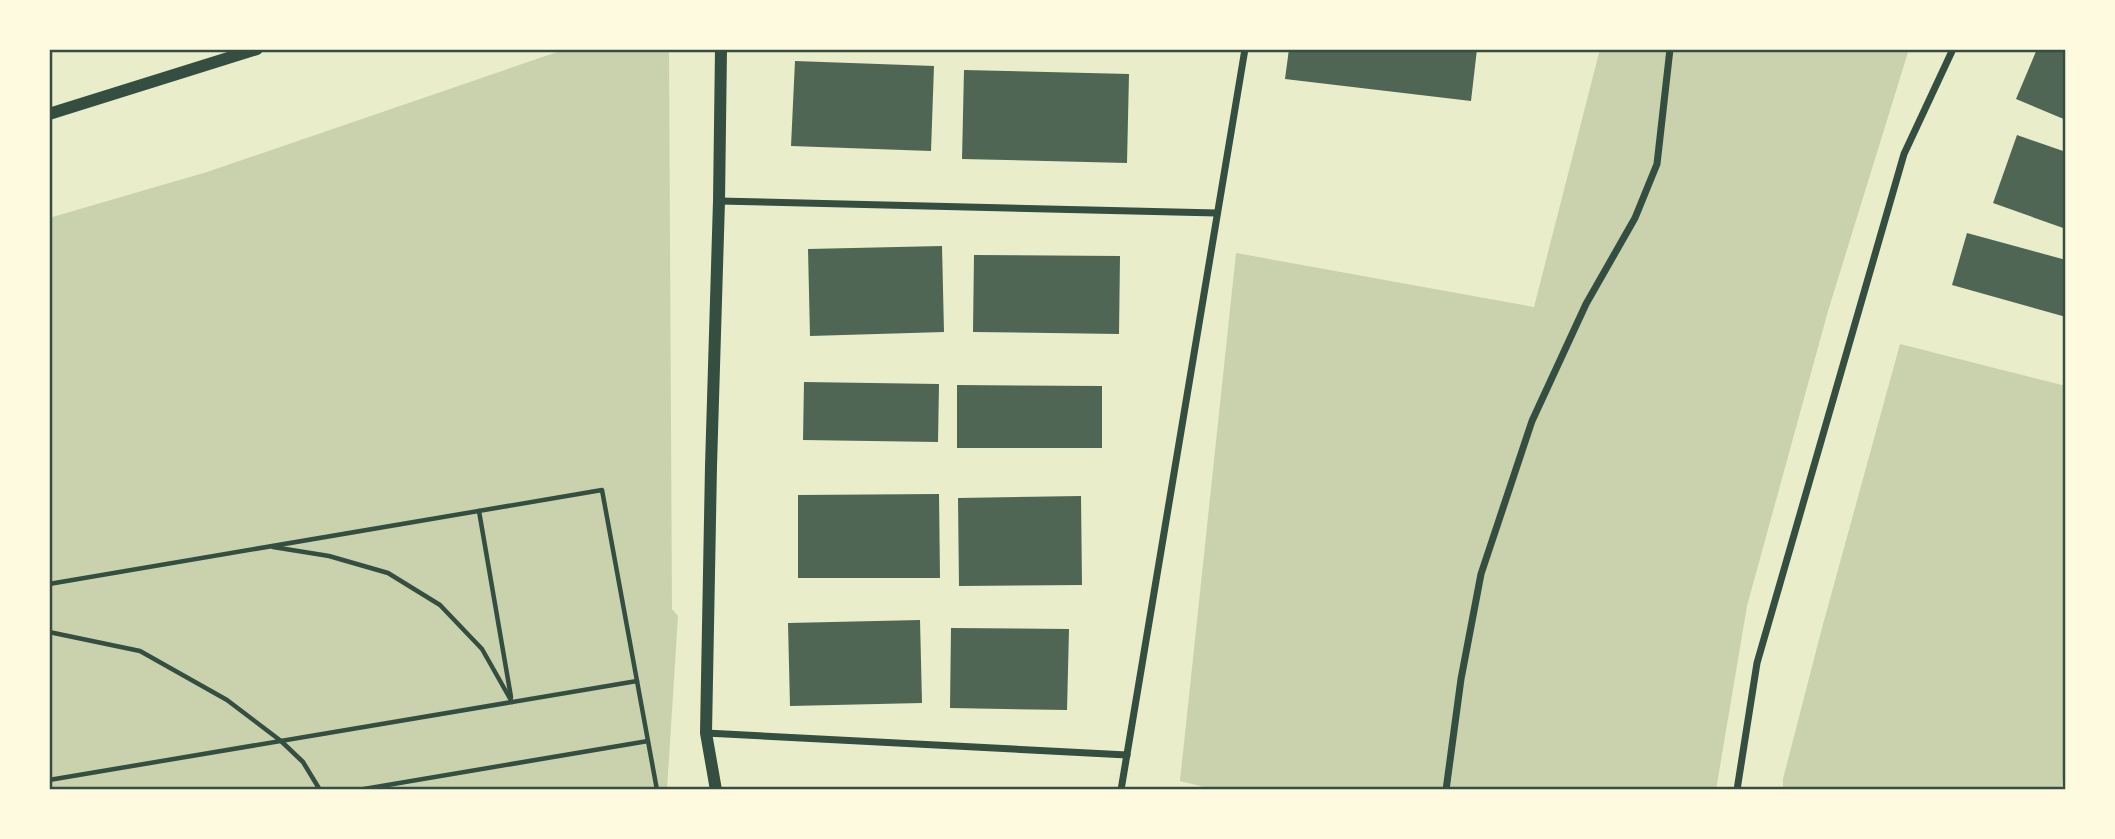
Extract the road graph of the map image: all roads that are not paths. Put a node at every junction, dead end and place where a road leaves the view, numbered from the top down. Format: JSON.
{"nodes":[{"id":1,"x":257,"y":49,"type":"edge"},
{"id":2,"x":721,"y":49,"type":"edge"},
{"id":3,"x":1245,"y":49,"type":"edge"},
{"id":4,"x":1670,"y":49,"type":"edge"},
{"id":5,"x":1954,"y":49,"type":"edge"},
{"id":6,"x":49,"y":114,"type":"edge"},
{"id":7,"x":719,"y":201,"type":"junction"},
{"id":8,"x":1217,"y":213,"type":"junction"},
{"id":9,"x":706,"y":733,"type":"junction"},
{"id":10,"x":1127,"y":755,"type":"junction"},
{"id":11,"x":716,"y":790,"type":"edge"},
{"id":12,"x":1121,"y":790,"type":"edge"},
{"id":13,"x":1446,"y":790,"type":"edge"},
{"id":14,"x":1737,"y":790,"type":"edge"}],
"edges":[{"from":1,"to":6,"type":"street"},
{"from":2,"to":7,"type":"street"},
{"from":3,"to":8,"type":"street"},
{"from":4,"to":13,"type":"street"},
{"from":5,"to":14,"type":"street"},
{"from":7,"to":8,"type":"street"},
{"from":7,"to":9,"type":"street"},
{"from":8,"to":10,"type":"street"},
{"from":9,"to":10,"type":"street"},
{"from":9,"to":11,"type":"street"},
{"from":10,"to":12,"type":"street"}]}
